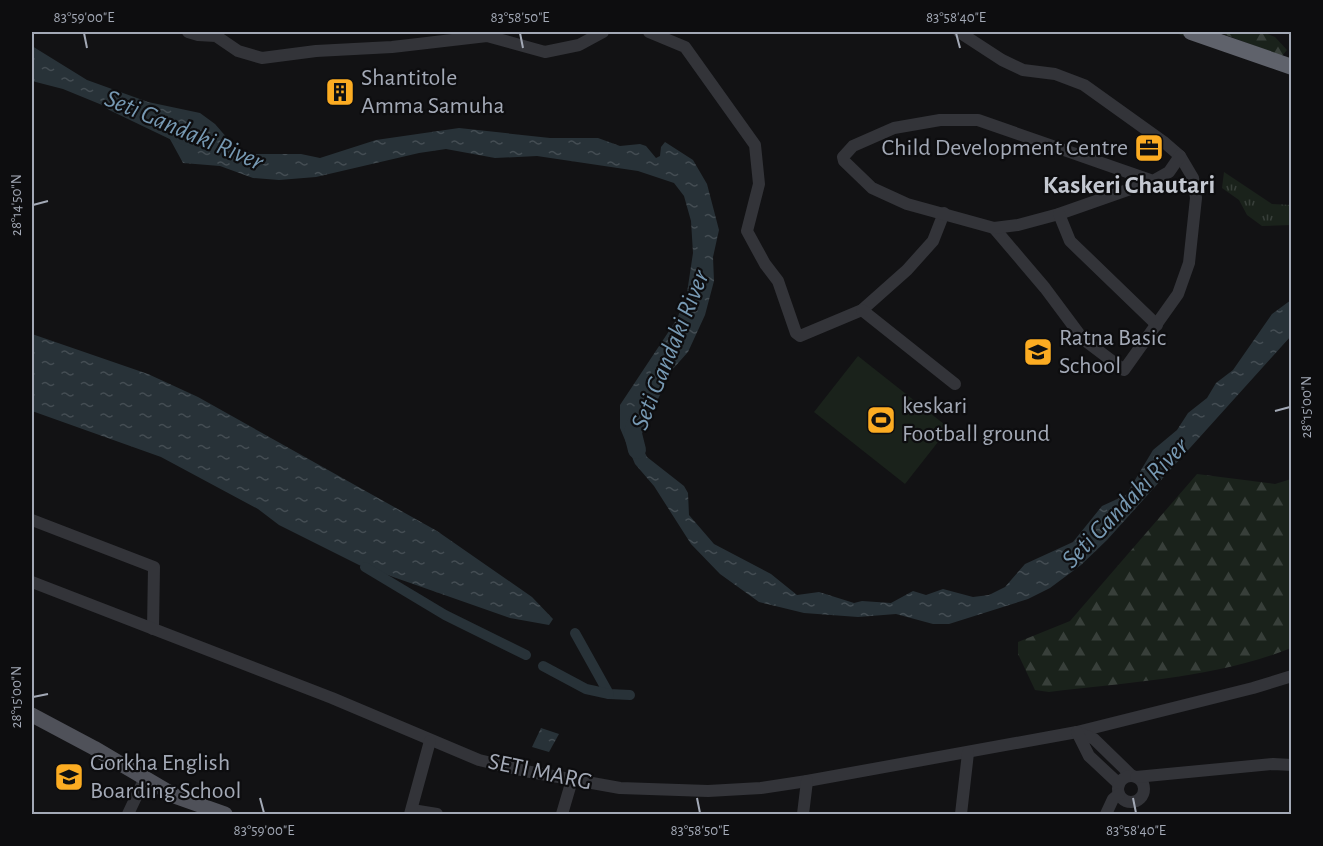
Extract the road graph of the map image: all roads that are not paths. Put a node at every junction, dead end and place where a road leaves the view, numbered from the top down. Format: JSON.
{"nodes":[{"id":1,"x":188,"y":32,"type":"edge"},
{"id":2,"x":603,"y":32,"type":"edge"},
{"id":3,"x":649,"y":32,"type":"edge"},
{"id":4,"x":959,"y":32,"type":"edge"},
{"id":5,"x":1191,"y":32,"type":"edge"},
{"id":6,"x":1292,"y":67,"type":"edge"},
{"id":7,"x":1180,"y":156,"type":"junction"},
{"id":8,"x":1153,"y":181,"type":"junction"},
{"id":9,"x":944,"y":213,"type":"junction"},
{"id":10,"x":1059,"y":214,"type":"junction"},
{"id":11,"x":994,"y":228,"type":"junction"},
{"id":12,"x":862,"y":310,"type":"junction"},
{"id":13,"x":1158,"y":325,"type":"junction"},
{"id":14,"x":955,"y":384,"type":"dead end"},
{"id":15,"x":32,"y":520,"type":"edge"},
{"id":16,"x":32,"y":582,"type":"edge"},
{"id":17,"x":153,"y":629,"type":"junction"},
{"id":18,"x":1292,"y":676,"type":"edge"},
{"id":19,"x":32,"y":715,"type":"edge"},
{"id":20,"x":1077,"y":732,"type":"junction"},
{"id":21,"x":430,"y":741,"type":"junction"},
{"id":22,"x":968,"y":753,"type":"junction"},
{"id":23,"x":1292,"y":765,"type":"edge"},
{"id":24,"x":1134,"y":776,"type":"junction"},
{"id":25,"x":144,"y":780,"type":"junction"},
{"id":26,"x":572,"y":780,"type":"junction"},
{"id":27,"x":807,"y":781,"type":"junction"},
{"id":28,"x":1119,"y":789,"type":"junction"},
{"id":29,"x":411,"y":812,"type":"edge"},
{"id":30,"x":128,"y":814,"type":"edge"},
{"id":31,"x":225,"y":814,"type":"edge"},
{"id":32,"x":437,"y":814,"type":"edge"},
{"id":33,"x":562,"y":814,"type":"edge"},
{"id":34,"x":803,"y":814,"type":"edge"},
{"id":35,"x":961,"y":814,"type":"edge"},
{"id":36,"x":1106,"y":814,"type":"edge"}],
"edges":[{"from":1,"to":2,"type":"street"},
{"from":3,"to":12,"type":"street"},
{"from":4,"to":7,"type":"street"},
{"from":5,"to":6,"type":"highway"},
{"from":7,"to":8,"type":"street"},
{"from":7,"to":13,"type":"street"},
{"from":8,"to":9,"type":"street"},
{"from":8,"to":10,"type":"street"},
{"from":9,"to":11,"type":"street"},
{"from":9,"to":12,"type":"street"},
{"from":10,"to":11,"type":"street"},
{"from":10,"to":13,"type":"street"},
{"from":11,"to":13,"type":"street"},
{"from":12,"to":14,"type":"street"},
{"from":15,"to":17,"type":"street"},
{"from":16,"to":17,"type":"street","name":"SETI MARG"},
{"from":17,"to":21,"type":"street","name":"SETI MARG"},
{"from":18,"to":20,"type":"street","name":"SETI MARG"},
{"from":19,"to":25,"type":"main road"},
{"from":20,"to":22,"type":"street","name":"SETI MARG"},
{"from":20,"to":24,"type":"street"},
{"from":20,"to":28,"type":"street"},
{"from":21,"to":26,"type":"street","name":"SETI MARG"},
{"from":21,"to":29,"type":"street"},
{"from":22,"to":27,"type":"street","name":"SETI MARG"},
{"from":22,"to":35,"type":"street"},
{"from":23,"to":24,"type":"street"},
{"from":24,"to":28,"type":"street"},
{"from":24,"to":28,"type":"street"},
{"from":25,"to":30,"type":"street"},
{"from":25,"to":31,"type":"main road"},
{"from":26,"to":27,"type":"street","name":"SETI MARG"},
{"from":26,"to":33,"type":"street"},
{"from":27,"to":34,"type":"street"},
{"from":28,"to":36,"type":"street"},
{"from":29,"to":32,"type":"street"}]}
